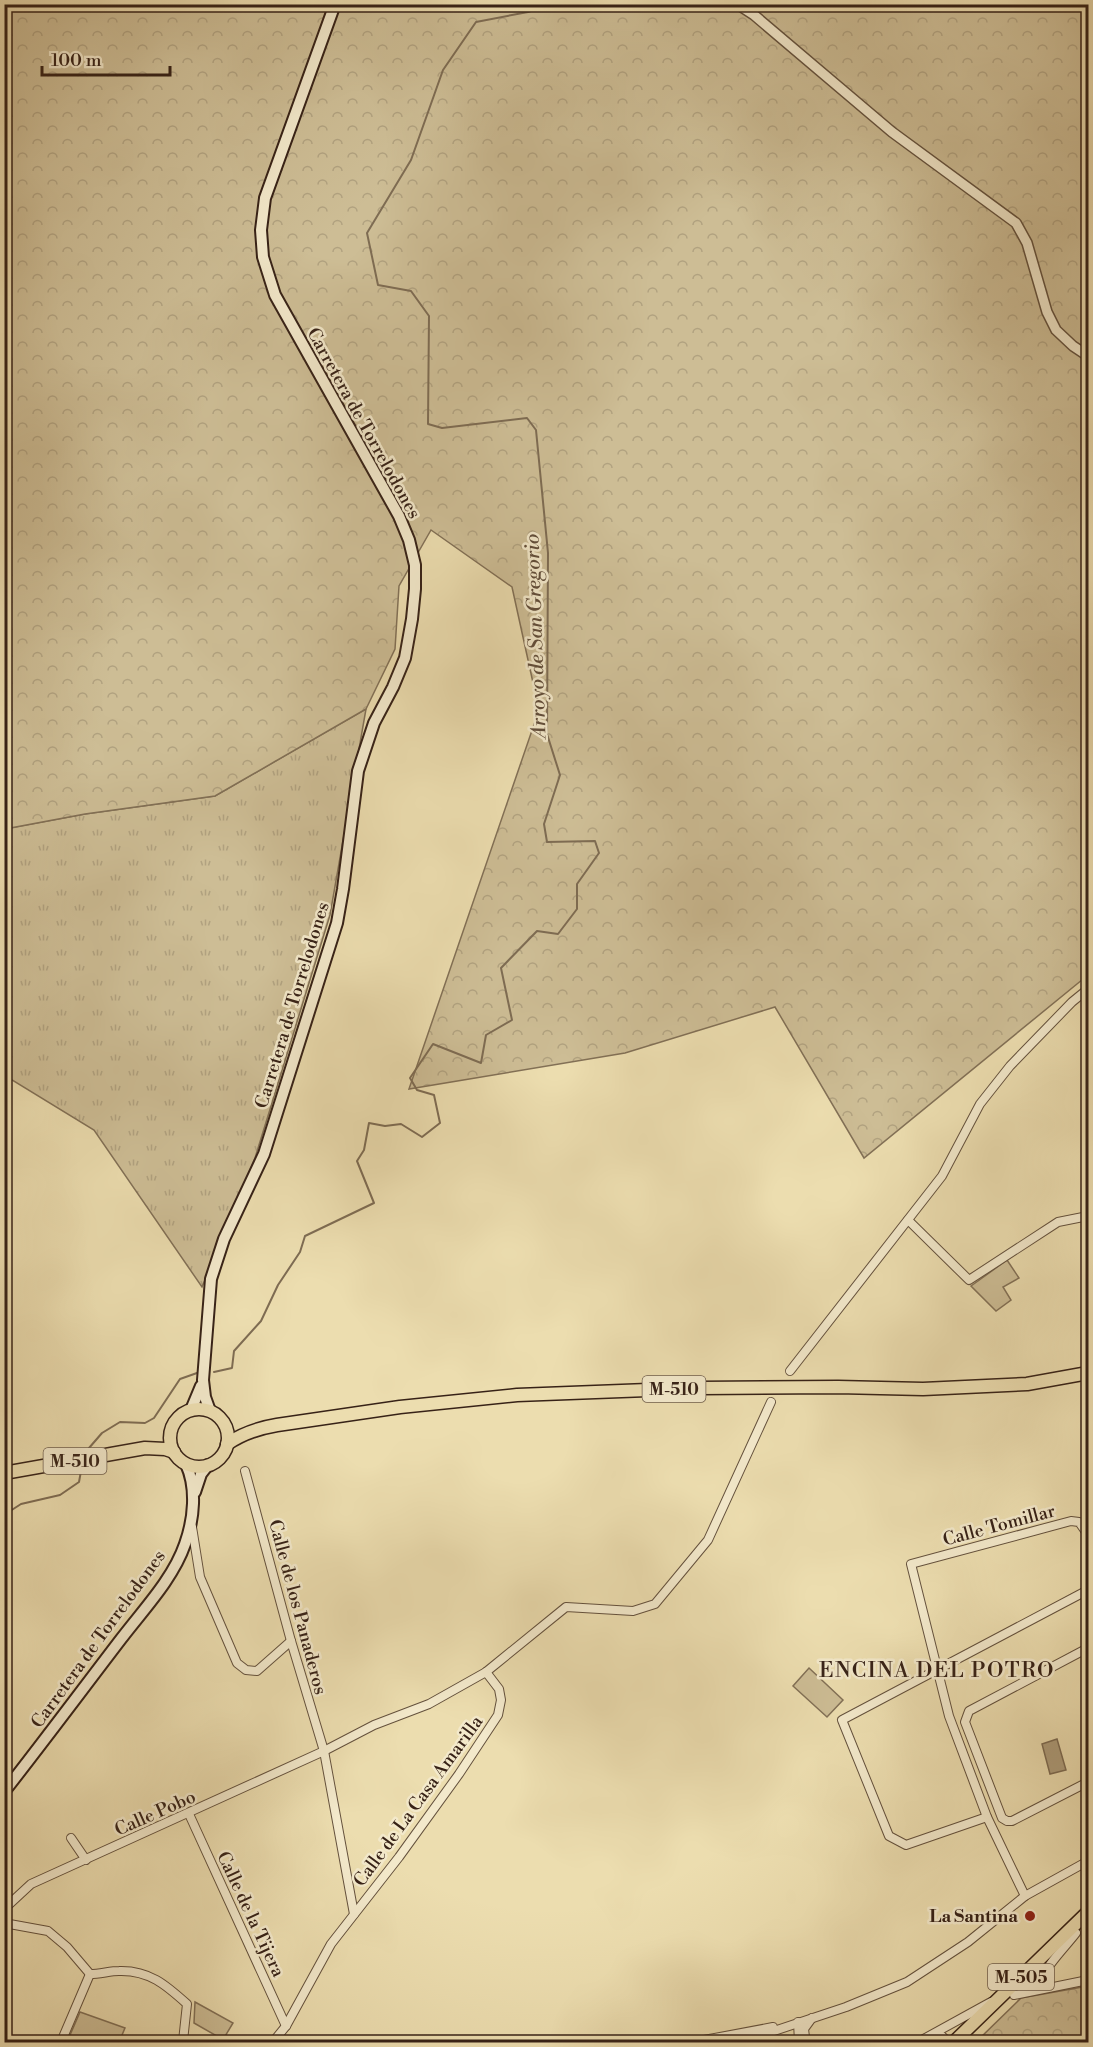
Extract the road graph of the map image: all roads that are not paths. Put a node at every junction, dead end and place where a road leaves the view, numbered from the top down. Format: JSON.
{"nodes":[{"id":1,"x":335,"y":4,"type":"edge"},
{"id":2,"x":737,"y":4,"type":"edge"},
{"id":3,"x":1089,"y":356,"type":"edge"},
{"id":4,"x":1089,"y":989,"type":"edge"},
{"id":5,"x":1089,"y":1216,"type":"edge"},
{"id":6,"x":908,"y":1220,"type":"junction"},
{"id":7,"x":790,"y":1371,"type":"dead end"},
{"id":8,"x":1089,"y":1372,"type":"edge"},
{"id":9,"x":203,"y":1380,"type":"junction"},
{"id":10,"x":771,"y":1402,"type":"dead end"},
{"id":11,"x":191,"y":1410,"type":"junction"},
{"id":12,"x":210,"y":1411,"type":"junction"},
{"id":13,"x":224,"y":1424,"type":"junction"},
{"id":14,"x":261,"y":1428,"type":"junction"},
{"id":15,"x":170,"y":1434,"type":"junction"},
{"id":16,"x":227,"y":1444,"type":"junction"},
{"id":17,"x":145,"y":1448,"type":"junction"},
{"id":18,"x":174,"y":1452,"type":"junction"},
{"id":19,"x":186,"y":1464,"type":"junction"},
{"id":20,"x":208,"y":1465,"type":"junction"},
{"id":21,"x":246,"y":1471,"type":"dead end"},
{"id":22,"x":4,"y":1473,"type":"edge"},
{"id":23,"x":194,"y":1495,"type":"junction"},
{"id":24,"x":190,"y":1521,"type":"junction"},
{"id":25,"x":1089,"y":1535,"type":"edge"},
{"id":26,"x":1089,"y":1590,"type":"edge"},
{"id":27,"x":291,"y":1641,"type":"junction"},
{"id":28,"x":1089,"y":1648,"type":"edge"},
{"id":29,"x":938,"y":1669,"type":"junction"},
{"id":30,"x":486,"y":1672,"type":"junction"},
{"id":31,"x":324,"y":1751,"type":"junction"},
{"id":32,"x":1089,"y":1782,"type":"edge"},
{"id":33,"x":4,"y":1792,"type":"edge"},
{"id":34,"x":189,"y":1814,"type":"junction"},
{"id":35,"x":987,"y":1817,"type":"junction"},
{"id":36,"x":71,"y":1838,"type":"dead end"},
{"id":37,"x":86,"y":1860,"type":"junction"},
{"id":38,"x":1089,"y":1861,"type":"edge"},
{"id":39,"x":1025,"y":1896,"type":"junction"},
{"id":40,"x":4,"y":1909,"type":"edge"},
{"id":41,"x":1089,"y":1912,"type":"edge"},
{"id":42,"x":354,"y":1914,"type":"junction"},
{"id":43,"x":1089,"y":1921,"type":"edge"},
{"id":44,"x":4,"y":1923,"type":"edge"},
{"id":45,"x":1076,"y":1933,"type":"junction"},
{"id":46,"x":90,"y":1974,"type":"junction"},
{"id":47,"x":1089,"y":1980,"type":"edge"},
{"id":48,"x":1051,"y":1987,"type":"junction"},
{"id":49,"x":1008,"y":1995,"type":"junction"},
{"id":50,"x":812,"y":2018,"type":"junction"},
{"id":51,"x":798,"y":2022,"type":"junction"},
{"id":52,"x":286,"y":2026,"type":"junction"},
{"id":53,"x":704,"y":2040,"type":"junction"},
{"id":54,"x":183,"y":2041,"type":"dead end"},
{"id":55,"x":918,"y":2042,"type":"edge"},
{"id":56,"x":61,"y":2043,"type":"edge"},
{"id":57,"x":273,"y":2043,"type":"edge"},
{"id":58,"x":695,"y":2043,"type":"edge"},
{"id":59,"x":718,"y":2043,"type":"edge"},
{"id":60,"x":741,"y":2043,"type":"edge"},
{"id":61,"x":799,"y":2043,"type":"edge"},
{"id":62,"x":810,"y":2043,"type":"edge"},
{"id":63,"x":948,"y":2043,"type":"edge"},
{"id":64,"x":954,"y":2043,"type":"edge"},
{"id":65,"x":966,"y":2043,"type":"edge"}],
"edges":[{"from":1,"to":9,"type":"main road","name":"Carretera de Torrelodones"},
{"from":2,"to":3,"type":"street"},
{"from":4,"to":6,"type":"street"},
{"from":5,"to":6,"type":"street"},
{"from":6,"to":7,"type":"street"},
{"from":8,"to":14,"type":"main road","number":"M-510"},
{"from":9,"to":11,"type":"main road","name":"Carretera de Torrelodones"},
{"from":9,"to":12,"type":"main road","name":"Carretera de Torrelodones"},
{"from":10,"to":30,"type":"street","name":"Calle Pobo"},
{"from":11,"to":12,"type":"main road"},
{"from":11,"to":15,"type":"main road","number":"M-510"},
{"from":12,"to":13,"type":"main road"},
{"from":13,"to":14,"type":"main road","number":"M-510"},
{"from":13,"to":16,"type":"main road"},
{"from":14,"to":16,"type":"main road","number":"M-510"},
{"from":15,"to":17,"type":"main road","number":"M-510"},
{"from":15,"to":18,"type":"main road"},
{"from":16,"to":20,"type":"main road","number":"M-510"},
{"from":17,"to":18,"type":"main road","number":"M-510"},
{"from":17,"to":22,"type":"main road","number":"M-510"},
{"from":18,"to":19,"type":"main road"},
{"from":19,"to":20,"type":"main road"},
{"from":19,"to":23,"type":"main road","name":"Carretera de Torrelodones"},
{"from":20,"to":23,"type":"main road","name":"Carretera de Torrelodones"},
{"from":21,"to":27,"type":"street","name":"Calle de los Panaderos"},
{"from":23,"to":24,"type":"main road","name":"Carretera de Torrelodones"},
{"from":24,"to":27,"type":"street"},
{"from":24,"to":33,"type":"main road","name":"Carretera de Torrelodones"},
{"from":25,"to":29,"type":"street","name":"Calle Tomillar"},
{"from":26,"to":29,"type":"street"},
{"from":27,"to":31,"type":"street","name":"Calle de los Panaderos"},
{"from":28,"to":32,"type":"street"},
{"from":29,"to":35,"type":"street"},
{"from":29,"to":35,"type":"street"},
{"from":30,"to":31,"type":"street","name":"Calle Pobo"},
{"from":30,"to":42,"type":"street","name":"Calle de La Casa Amarilla"},
{"from":31,"to":34,"type":"street","name":"Calle Pobo"},
{"from":31,"to":42,"type":"street","name":"Calle de La Casa Amarilla"},
{"from":34,"to":37,"type":"street","name":"Calle Pobo"},
{"from":34,"to":52,"type":"street","name":"Calle de la Tijera"},
{"from":35,"to":39,"type":"street"},
{"from":36,"to":37,"type":"street"},
{"from":37,"to":40,"type":"street","name":"Calle Pobo"},
{"from":38,"to":39,"type":"street"},
{"from":39,"to":50,"type":"street"},
{"from":41,"to":49,"type":"main road","number":"M-505"},
{"from":42,"to":52,"type":"street","name":"Calle de La Casa Amarilla"},
{"from":43,"to":45,"type":"main road","number":"M-505"},
{"from":44,"to":46,"type":"street"},
{"from":45,"to":48,"type":"street"},
{"from":45,"to":49,"type":"main road","number":"M-505"},
{"from":46,"to":54,"type":"street"},
{"from":46,"to":56,"type":"street"},
{"from":47,"to":48,"type":"street"},
{"from":48,"to":49,"type":"street"},
{"from":49,"to":55,"type":"street"},
{"from":49,"to":64,"type":"main road","number":"M-505"},
{"from":49,"to":65,"type":"main road","number":"M-505"},
{"from":50,"to":51,"type":"street"},
{"from":50,"to":62,"type":"street"},
{"from":51,"to":53,"type":"street"},
{"from":51,"to":60,"type":"street"},
{"from":51,"to":61,"type":"street"},
{"from":52,"to":57,"type":"street","name":"Calle de La Casa Amarilla"},
{"from":53,"to":58,"type":"street"},
{"from":53,"to":59,"type":"street"},
{"from":55,"to":63,"type":"street"}]}
